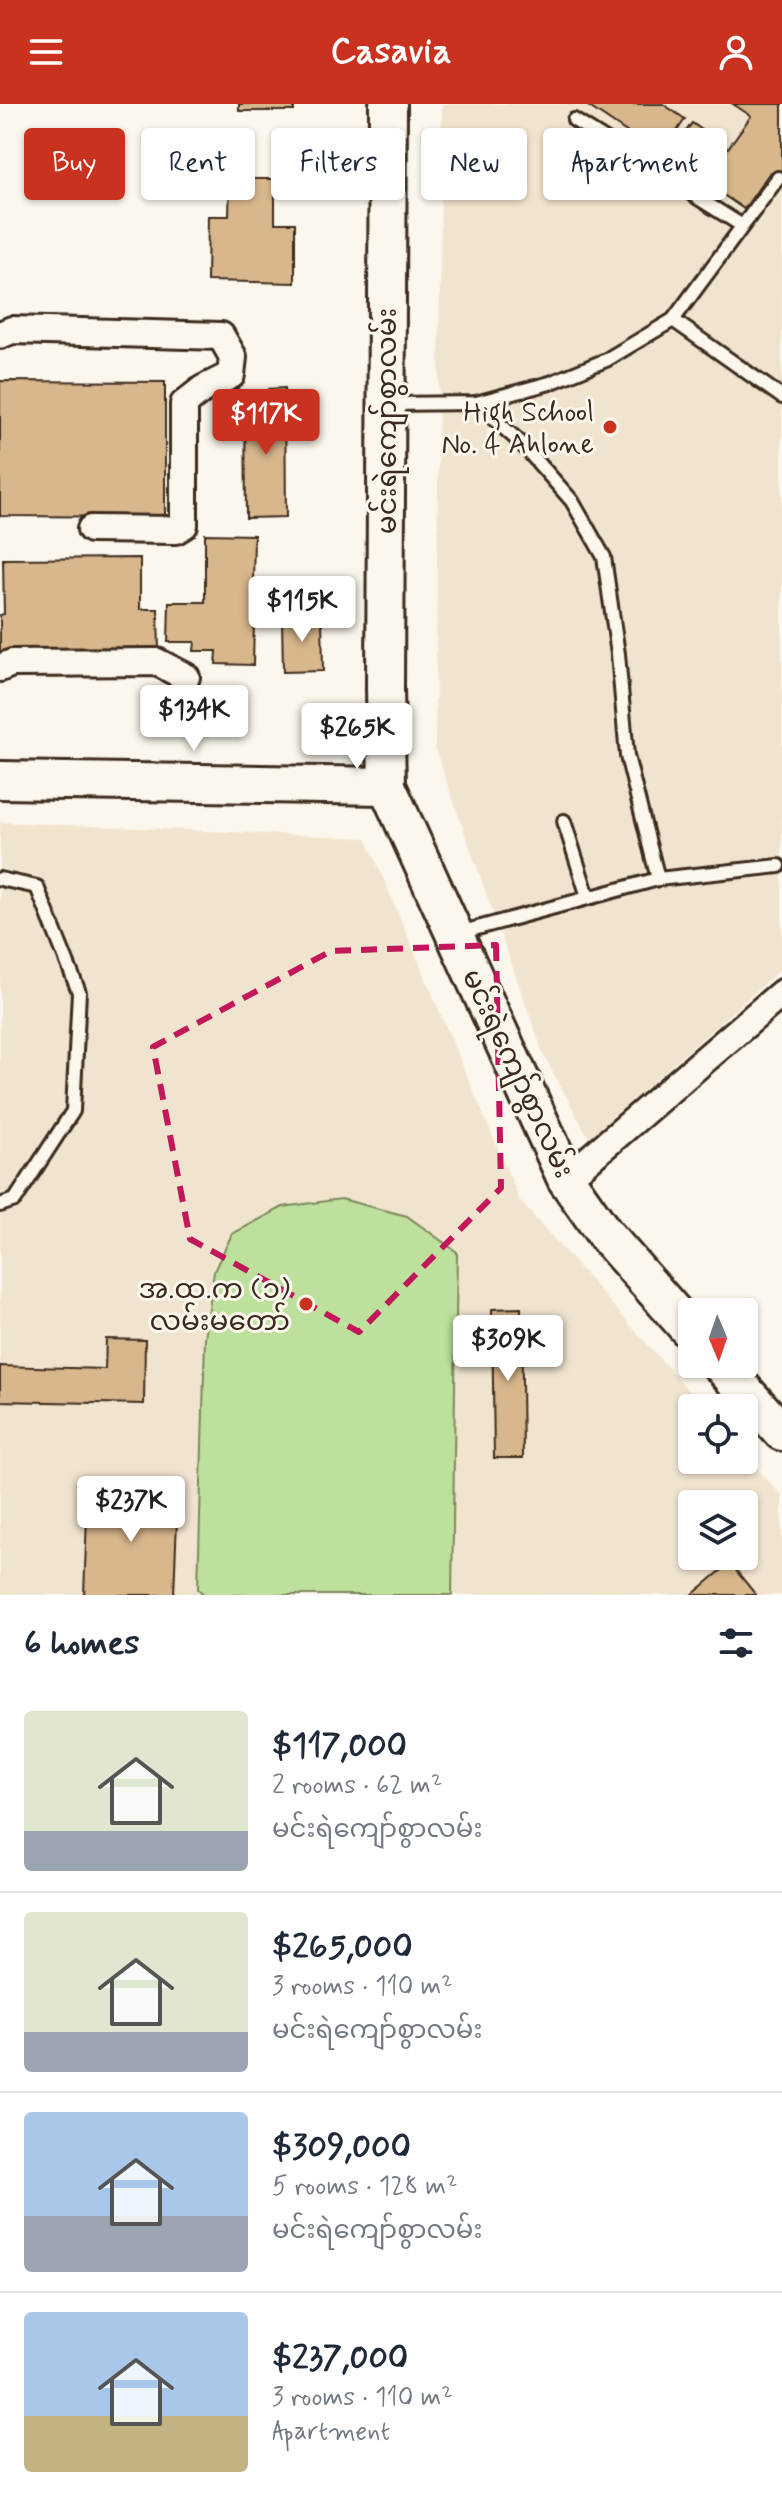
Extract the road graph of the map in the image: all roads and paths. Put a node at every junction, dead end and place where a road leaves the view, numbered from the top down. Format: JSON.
{"nodes":[{"id":1,"x":388,"y":104,"type":"edge"},
{"id":2,"x":574,"y":120,"type":"dead end"},
{"id":3,"x":778,"y":178,"type":"dead end"},
{"id":4,"x":741,"y":225,"type":"junction"},
{"id":5,"x":673,"y":320,"type":"junction"},
{"id":6,"x":0,"y":335,"type":"edge"},
{"id":7,"x":782,"y":397,"type":"edge"},
{"id":8,"x":476,"y":403,"type":"junction"},
{"id":9,"x":386,"y":404,"type":"junction"},
{"id":10,"x":91,"y":529,"type":"dead end"},
{"id":11,"x":0,"y":668,"type":"edge"},
{"id":12,"x":186,"y":677,"type":"dead end"},
{"id":13,"x":0,"y":780,"type":"edge"},
{"id":14,"x":387,"y":786,"type":"junction"},
{"id":15,"x":564,"y":821,"type":"dead end"},
{"id":16,"x":779,"y":866,"type":"dead end"},
{"id":17,"x":0,"y":879,"type":"edge"},
{"id":18,"x":658,"y":879,"type":"junction"},
{"id":19,"x":588,"y":897,"type":"junction"},
{"id":20,"x":456,"y":933,"type":"junction"},
{"id":21,"x":782,"y":993,"type":"edge"},
{"id":22,"x":566,"y":1179,"type":"junction"},
{"id":23,"x":0,"y":1205,"type":"edge"},
{"id":24,"x":678,"y":1317,"type":"edge"},
{"id":25,"x":733,"y":1378,"type":"edge"},
{"id":26,"x":782,"y":1432,"type":"edge"}],
"edges":[{"from":1,"to":9,"type":"main road","name":"မင်းရဲကျော်စွာလမ်း"},
{"from":2,"to":4,"type":"lane"},
{"from":3,"to":4,"type":"lane"},
{"from":4,"to":5,"type":"lane"},
{"from":5,"to":7,"type":"lane"},
{"from":5,"to":8,"type":"lane"},
{"from":6,"to":10,"type":"street"},
{"from":8,"to":9,"type":"lane"},
{"from":8,"to":18,"type":"lane"},
{"from":9,"to":14,"type":"main road","name":"မင်းရဲကျော်စွာလမ်း"},
{"from":11,"to":12,"type":"street"},
{"from":13,"to":14,"type":"main road"},
{"from":14,"to":20,"type":"main road","name":"မင်းရဲကျော်စွာလမ်း"},
{"from":15,"to":19,"type":"lane"},
{"from":16,"to":18,"type":"lane"},
{"from":17,"to":23,"type":"lane"},
{"from":18,"to":19,"type":"lane"},
{"from":19,"to":20,"type":"lane"},
{"from":20,"to":22,"type":"main road","name":"မင်းရဲကျော်စွာလမ်း"},
{"from":21,"to":22,"type":"street"},
{"from":22,"to":24,"type":"main road","name":"မင်းရဲကျော်စွာလမ်း"},
{"from":25,"to":26,"type":"main road"}]}
